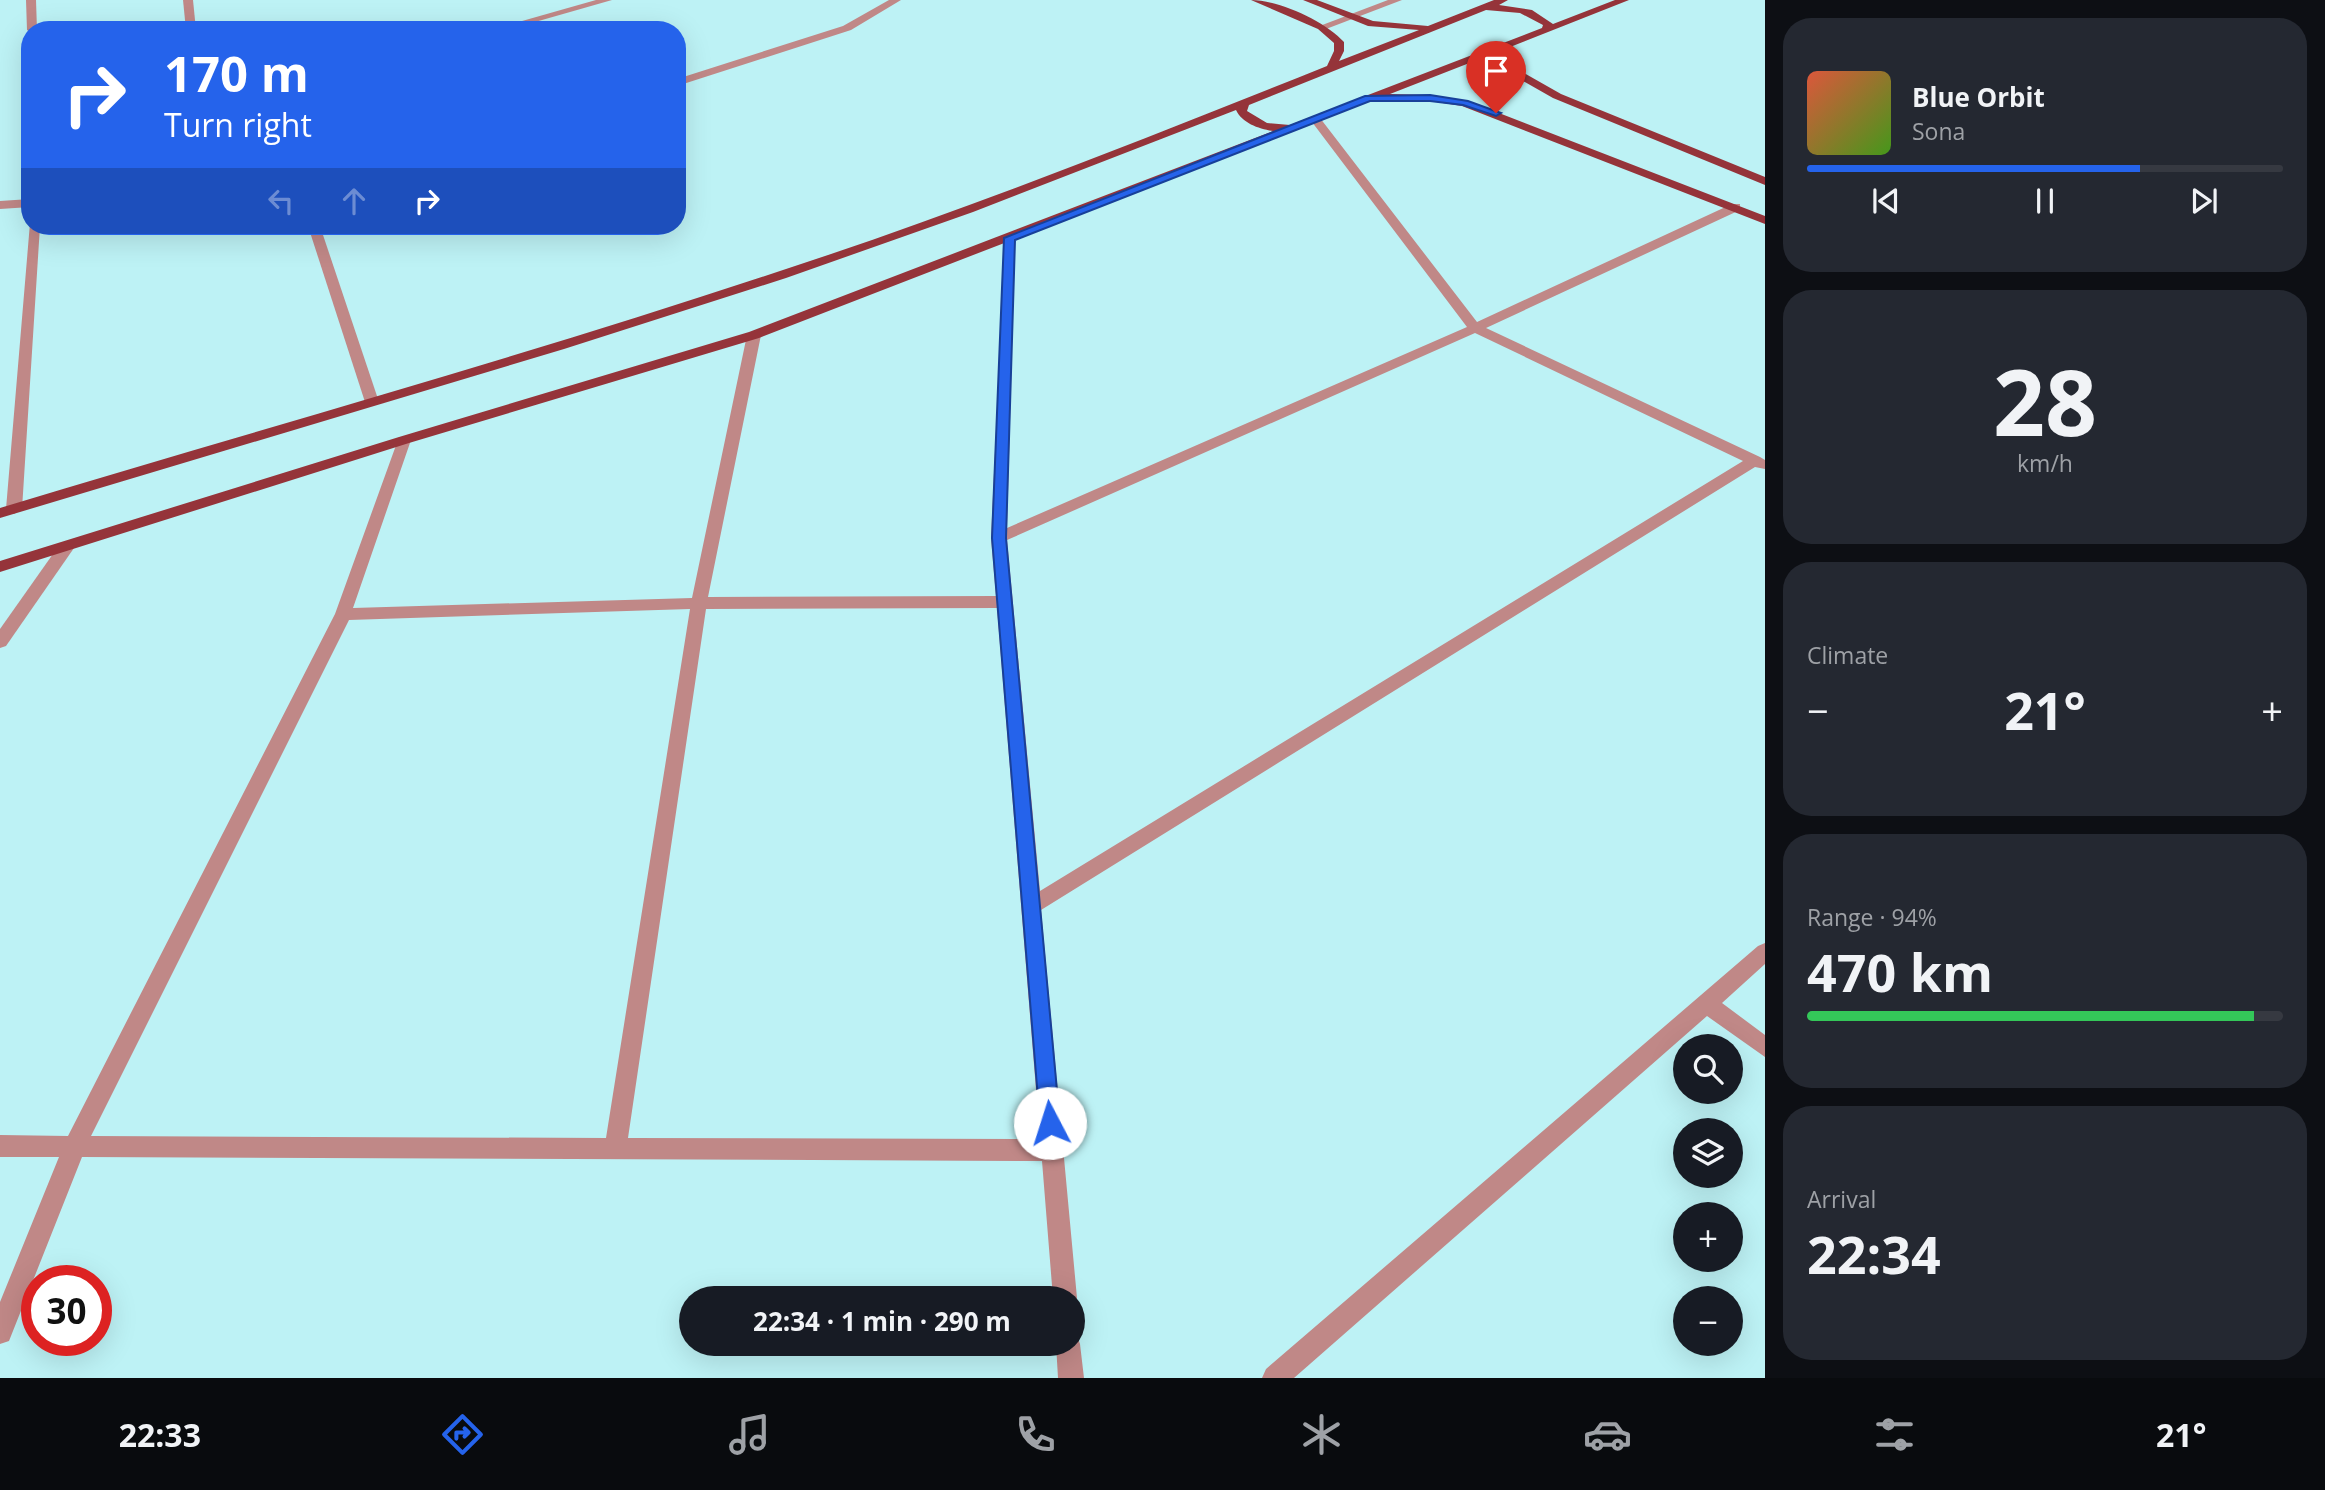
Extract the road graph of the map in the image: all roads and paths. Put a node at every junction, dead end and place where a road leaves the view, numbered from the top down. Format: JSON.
{"nodes":[{"id":1,"x":31,"y":0,"type":"edge"},
{"id":2,"x":188,"y":0,"type":"edge"},
{"id":3,"x":607,"y":0,"type":"edge"},
{"id":4,"x":896,"y":0,"type":"edge"},
{"id":5,"x":1256,"y":0,"type":"edge"},
{"id":6,"x":1308,"y":0,"type":"edge"},
{"id":7,"x":1397,"y":0,"type":"edge"},
{"id":8,"x":1503,"y":0,"type":"edge"},
{"id":9,"x":1624,"y":0,"type":"edge"},
{"id":10,"x":1482,"y":8,"type":"junction"},
{"id":11,"x":1350,"y":17,"type":"junction"},
{"id":12,"x":32,"y":21,"type":"edge"},
{"id":13,"x":190,"y":21,"type":"edge"},
{"id":14,"x":529,"y":21,"type":"edge"},
{"id":15,"x":1438,"y":26,"type":"junction"},
{"id":16,"x":1322,"y":27,"type":"junction"},
{"id":17,"x":1546,"y":31,"type":"junction"},
{"id":18,"x":1500,"y":49,"type":"junction"},
{"id":19,"x":1332,"y":66,"type":"junction"},
{"id":20,"x":686,"y":80,"type":"edge"},
{"id":21,"x":1369,"y":98,"type":"junction"},
{"id":22,"x":1244,"y":102,"type":"junction"},
{"id":23,"x":1316,"y":120,"type":"junction"},
{"id":24,"x":1300,"y":126,"type":"junction"},
{"id":25,"x":1765,"y":181,"type":"edge"},
{"id":26,"x":21,"y":204,"type":"edge"},
{"id":27,"x":0,"y":205,"type":"edge"},
{"id":28,"x":1736,"y":207,"type":"junction"},
{"id":29,"x":1765,"y":220,"type":"edge"},
{"id":30,"x":33,"y":235,"type":"edge"},
{"id":31,"x":317,"y":235,"type":"edge"},
{"id":32,"x":1009,"y":238,"type":"junction"},
{"id":33,"x":1475,"y":328,"type":"junction"},
{"id":34,"x":754,"y":335,"type":"junction"},
{"id":35,"x":372,"y":402,"type":"junction"},
{"id":36,"x":404,"y":440,"type":"junction"},
{"id":37,"x":1760,"y":463,"type":"edge"},
{"id":38,"x":7,"y":511,"type":"edge"},
{"id":39,"x":999,"y":538,"type":"junction"},
{"id":40,"x":66,"y":548,"type":"junction"},
{"id":41,"x":0,"y":567,"type":"edge"},
{"id":42,"x":1005,"y":601,"type":"junction"},
{"id":43,"x":699,"y":603,"type":"junction"},
{"id":44,"x":343,"y":614,"type":"junction"},
{"id":45,"x":0,"y":642,"type":"edge"},
{"id":46,"x":1031,"y":906,"type":"junction"},
{"id":47,"x":1765,"y":952,"type":"edge"},
{"id":48,"x":1706,"y":1003,"type":"junction"},
{"id":49,"x":1765,"y":1047,"type":"edge"},
{"id":50,"x":75,"y":1145,"type":"junction"},
{"id":51,"x":0,"y":1146,"type":"edge"},
{"id":52,"x":615,"y":1150,"type":"junction"},
{"id":53,"x":1052,"y":1150,"type":"junction"},
{"id":54,"x":1064,"y":1286,"type":"edge"},
{"id":55,"x":0,"y":1332,"type":"edge"},
{"id":56,"x":1069,"y":1356,"type":"edge"},
{"id":57,"x":1071,"y":1378,"type":"edge"},
{"id":58,"x":1275,"y":1378,"type":"edge"}],
"edges":[{"from":1,"to":12,"type":"street"},
{"from":2,"to":13,"type":"street"},
{"from":3,"to":14,"type":"street"},
{"from":4,"to":20,"type":"street"},
{"from":5,"to":16,"type":"main road"},
{"from":6,"to":11,"type":"main road"},
{"from":7,"to":11,"type":"street"},
{"from":8,"to":10,"type":"main road"},
{"from":9,"to":17,"type":"main road"},
{"from":10,"to":15,"type":"main road"},
{"from":10,"to":17,"type":"main road"},
{"from":11,"to":15,"type":"main road"},
{"from":11,"to":16,"type":"street"},
{"from":15,"to":19,"type":"main road"},
{"from":16,"to":19,"type":"main road"},
{"from":17,"to":18,"type":"main road"},
{"from":18,"to":21,"type":"main road"},
{"from":18,"to":25,"type":"main road"},
{"from":19,"to":22,"type":"main road"},
{"from":21,"to":23,"type":"main road"},
{"from":21,"to":28,"type":"main road"},
{"from":22,"to":24,"type":"main road"},
{"from":22,"to":35,"type":"main road"},
{"from":23,"to":24,"type":"main road"},
{"from":23,"to":33,"type":"street"},
{"from":24,"to":32,"type":"main road"},
{"from":26,"to":27,"type":"street"},
{"from":28,"to":29,"type":"main road"},
{"from":28,"to":33,"type":"street"},
{"from":30,"to":38,"type":"street"},
{"from":31,"to":35,"type":"street"},
{"from":32,"to":34,"type":"main road"},
{"from":32,"to":39,"type":"street"},
{"from":33,"to":37,"type":"street"},
{"from":33,"to":39,"type":"street"},
{"from":34,"to":36,"type":"main road"},
{"from":34,"to":43,"type":"street"},
{"from":35,"to":38,"type":"main road"},
{"from":36,"to":40,"type":"main road"},
{"from":36,"to":44,"type":"street"},
{"from":37,"to":46,"type":"street"},
{"from":39,"to":42,"type":"street"},
{"from":40,"to":41,"type":"main road"},
{"from":40,"to":45,"type":"street"},
{"from":42,"to":43,"type":"street"},
{"from":42,"to":46,"type":"street"},
{"from":43,"to":44,"type":"street"},
{"from":43,"to":52,"type":"street"},
{"from":44,"to":50,"type":"street"},
{"from":46,"to":53,"type":"street"},
{"from":47,"to":48,"type":"street"},
{"from":48,"to":49,"type":"street"},
{"from":48,"to":58,"type":"street"},
{"from":50,"to":51,"type":"street"},
{"from":50,"to":52,"type":"street"},
{"from":50,"to":55,"type":"street"},
{"from":52,"to":53,"type":"street"},
{"from":53,"to":54,"type":"street"},
{"from":56,"to":57,"type":"street"}]}
